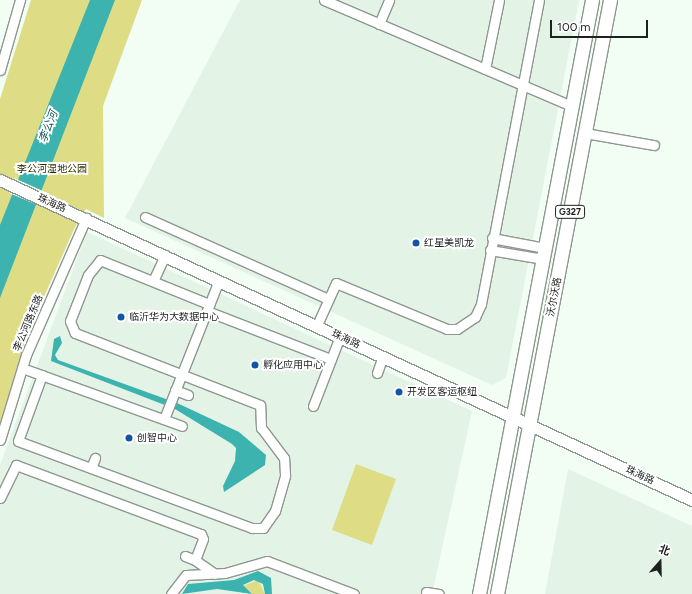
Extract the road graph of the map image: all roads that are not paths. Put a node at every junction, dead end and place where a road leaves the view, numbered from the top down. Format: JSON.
{"nodes":[{"id":1,"x":20,"y":0,"type":"edge"},
{"id":2,"x":324,"y":0,"type":"edge"},
{"id":3,"x":389,"y":0,"type":"edge"},
{"id":4,"x":499,"y":0,"type":"edge"},
{"id":5,"x":539,"y":0,"type":"edge"},
{"id":6,"x":592,"y":0,"type":"edge"},
{"id":7,"x":610,"y":0,"type":"edge"},
{"id":8,"x":379,"y":24,"type":"junction"},
{"id":9,"x":485,"y":69,"type":"junction"},
{"id":10,"x":0,"y":70,"type":"edge"},
{"id":11,"x":520,"y":85,"type":"junction"},
{"id":12,"x":571,"y":106,"type":"junction"},
{"id":13,"x":585,"y":133,"type":"junction"},
{"id":14,"x":654,"y":145,"type":"dead end"},
{"id":15,"x":0,"y":180,"type":"edge"},
{"id":16,"x":145,"y":217,"type":"dead end"},
{"id":17,"x":86,"y":218,"type":"junction"},
{"id":18,"x":492,"y":238,"type":"junction"},
{"id":19,"x":490,"y":250,"type":"junction"},
{"id":20,"x":544,"y":254,"type":"junction"},
{"id":21,"x":165,"y":255,"type":"junction"},
{"id":22,"x":219,"y":280,"type":"junction"},
{"id":23,"x":153,"y":282,"type":"junction"},
{"id":24,"x":328,"y":299,"type":"junction"},
{"id":25,"x":208,"y":308,"type":"junction"},
{"id":26,"x":317,"y":325,"type":"junction"},
{"id":27,"x":340,"y":336,"type":"junction"},
{"id":28,"x":383,"y":356,"type":"junction"},
{"id":29,"x":331,"y":359,"type":"junction"},
{"id":30,"x":22,"y":368,"type":"junction"},
{"id":31,"x":377,"y":373,"type":"dead end"},
{"id":32,"x":42,"y":375,"type":"junction"},
{"id":33,"x":181,"y":375,"type":"junction"},
{"id":34,"x":175,"y":390,"type":"junction"},
{"id":35,"x":188,"y":394,"type":"dead end"},
{"id":36,"x":313,"y":406,"type":"dead end"},
{"id":37,"x":513,"y":416,"type":"junction"},
{"id":38,"x":164,"y":419,"type":"junction"},
{"id":39,"x":530,"y":424,"type":"junction"},
{"id":40,"x":182,"y":426,"type":"dead end"},
{"id":41,"x":0,"y":440,"type":"edge"},
{"id":42,"x":95,"y":458,"type":"dead end"},
{"id":43,"x":91,"y":468,"type":"junction"},
{"id":44,"x":0,"y":498,"type":"edge"},
{"id":45,"x":692,"y":500,"type":"edge"},
{"id":46,"x":185,"y":556,"type":"dead end"},
{"id":47,"x":195,"y":560,"type":"junction"},
{"id":48,"x":215,"y":574,"type":"junction"},
{"id":49,"x":426,"y":592,"type":"dead end"},
{"id":50,"x":171,"y":594,"type":"edge"},
{"id":51,"x":354,"y":594,"type":"edge"},
{"id":52,"x":439,"y":594,"type":"edge"},
{"id":53,"x":479,"y":594,"type":"edge"},
{"id":54,"x":497,"y":594,"type":"edge"}],
"edges":[{"from":1,"to":10,"type":"street"},
{"from":2,"to":8,"type":"street"},
{"from":3,"to":8,"type":"street"},
{"from":4,"to":9,"type":"street"},
{"from":5,"to":11,"type":"street"},
{"from":6,"to":12,"type":"highway","name":"沃尔沃路","number":"G327"},
{"from":7,"to":13,"type":"highway","name":"沃尔沃路","number":"G327"},
{"from":8,"to":9,"type":"street"},
{"from":9,"to":11,"type":"street"},
{"from":11,"to":12,"type":"street"},
{"from":11,"to":18,"type":"street"},
{"from":12,"to":20,"type":"highway","name":"沃尔沃路","number":"G327"},
{"from":13,"to":14,"type":"street"},
{"from":13,"to":39,"type":"highway","name":"沃尔沃路","number":"G327"},
{"from":15,"to":17,"type":"main road","name":"珠海路"},
{"from":16,"to":24,"type":"street"},
{"from":17,"to":21,"type":"main road","name":"珠海路"},
{"from":17,"to":30,"type":"street","name":"李公河路东路"},
{"from":18,"to":19,"type":"street"},
{"from":18,"to":20,"type":"street"},
{"from":19,"to":20,"type":"street"},
{"from":19,"to":24,"type":"street"},
{"from":20,"to":37,"type":"highway","name":"沃尔沃路","number":"G327"},
{"from":21,"to":22,"type":"main road","name":"珠海路"},
{"from":21,"to":23,"type":"street"},
{"from":22,"to":25,"type":"street"},
{"from":22,"to":26,"type":"main road","name":"珠海路"},
{"from":23,"to":25,"type":"street"},
{"from":23,"to":33,"type":"street"},
{"from":24,"to":26,"type":"street"},
{"from":25,"to":29,"type":"street"},
{"from":25,"to":33,"type":"street"},
{"from":26,"to":27,"type":"main road","name":"珠海路"},
{"from":27,"to":28,"type":"main road","name":"珠海路"},
{"from":27,"to":29,"type":"street"},
{"from":28,"to":31,"type":"street"},
{"from":28,"to":37,"type":"main road","name":"珠海路"},
{"from":29,"to":36,"type":"street"},
{"from":30,"to":32,"type":"street"},
{"from":30,"to":41,"type":"street","name":"李公河路东路"},
{"from":32,"to":38,"type":"street"},
{"from":32,"to":43,"type":"street"},
{"from":33,"to":34,"type":"street"},
{"from":33,"to":43,"type":"street"},
{"from":34,"to":35,"type":"street"},
{"from":34,"to":38,"type":"street"},
{"from":37,"to":39,"type":"main road","name":"珠海路"},
{"from":37,"to":53,"type":"highway","name":"沃尔沃路","number":"G327"},
{"from":38,"to":40,"type":"street"},
{"from":39,"to":45,"type":"main road","name":"珠海路"},
{"from":39,"to":54,"type":"highway","name":"沃尔沃路","number":"G327"},
{"from":42,"to":43,"type":"street"},
{"from":44,"to":47,"type":"street"},
{"from":46,"to":47,"type":"street"},
{"from":47,"to":48,"type":"street"},
{"from":48,"to":50,"type":"street"},
{"from":48,"to":51,"type":"street"},
{"from":49,"to":52,"type":"street"}]}
